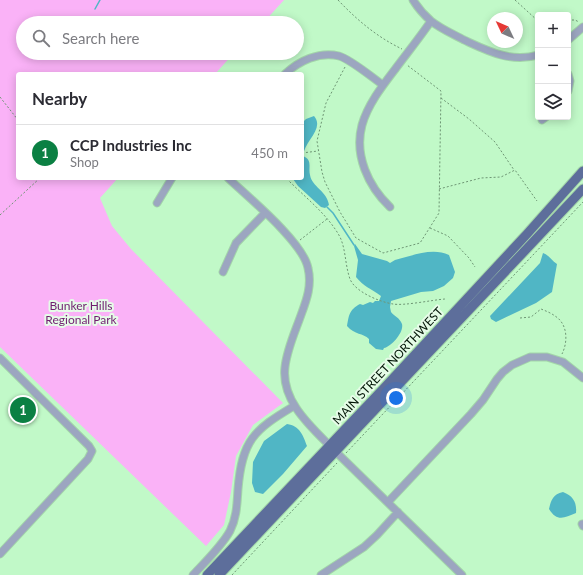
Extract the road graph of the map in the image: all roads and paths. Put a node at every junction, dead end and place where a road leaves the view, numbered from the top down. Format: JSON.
{"nodes":[{"id":1,"x":338,"y":0,"type":"edge"},
{"id":2,"x":413,"y":0,"type":"edge"},
{"id":3,"x":516,"y":0,"type":"edge"},
{"id":4,"x":535,"y":18,"type":"edge"},
{"id":5,"x":571,"y":20,"type":"edge"},
{"id":6,"x":431,"y":21,"type":"junction"},
{"id":7,"x":581,"y":25,"type":"edge"},
{"id":8,"x":571,"y":37,"type":"edge"},
{"id":9,"x":408,"y":52,"type":"junction"},
{"id":10,"x":535,"y":56,"type":"edge"},
{"id":11,"x":348,"y":61,"type":"junction"},
{"id":12,"x":402,"y":61,"type":"junction"},
{"id":13,"x":288,"y":72,"type":"edge"},
{"id":14,"x":383,"y":85,"type":"junction"},
{"id":15,"x":0,"y":96,"type":"edge"},
{"id":16,"x":440,"y":97,"type":"junction"},
{"id":17,"x":16,"y":117,"type":"edge"},
{"id":18,"x":318,"y":151,"type":"junction"},
{"id":19,"x":304,"y":152,"type":"edge"},
{"id":20,"x":514,"y":170,"type":"junction"},
{"id":21,"x":583,"y":171,"type":"edge"},
{"id":22,"x":38,"y":180,"type":"edge"},
{"id":23,"x":171,"y":180,"type":"edge"},
{"id":24,"x":230,"y":180,"type":"edge"},
{"id":25,"x":289,"y":180,"type":"edge"},
{"id":26,"x":438,"y":189,"type":"junction"},
{"id":27,"x":583,"y":190,"type":"edge"},
{"id":28,"x":537,"y":201,"type":"dead end"},
{"id":29,"x":583,"y":202,"type":"edge"},
{"id":30,"x":157,"y":203,"type":"dead end"},
{"id":31,"x":390,"y":207,"type":"dead end"},
{"id":32,"x":265,"y":213,"type":"junction"},
{"id":33,"x":0,"y":215,"type":"edge"},
{"id":34,"x":326,"y":219,"type":"junction"},
{"id":35,"x":430,"y":228,"type":"junction"},
{"id":36,"x":295,"y":244,"type":"junction"},
{"id":37,"x":475,"y":267,"type":"dead end"},
{"id":38,"x":223,"y":272,"type":"dead end"},
{"id":39,"x":444,"y":299,"type":"dead end"},
{"id":40,"x":520,"y":318,"type":"dead end"},
{"id":41,"x":562,"y":354,"type":"dead end"},
{"id":42,"x":0,"y":358,"type":"edge"},
{"id":43,"x":583,"y":378,"type":"edge"},
{"id":44,"x":294,"y":406,"type":"junction"},
{"id":45,"x":336,"y":452,"type":"junction"},
{"id":46,"x":388,"y":502,"type":"junction"},
{"id":47,"x":398,"y":512,"type":"junction"},
{"id":48,"x":0,"y":554,"type":"edge"},
{"id":49,"x":458,"y":574,"type":"edge"},
{"id":50,"x":193,"y":575,"type":"edge"},
{"id":51,"x":207,"y":575,"type":"edge"},
{"id":52,"x":219,"y":575,"type":"edge"},
{"id":53,"x":232,"y":575,"type":"edge"},
{"id":54,"x":321,"y":575,"type":"edge"}],
"edges":[{"from":1,"to":9,"type":"path"},
{"from":2,"to":6,"type":"street"},
{"from":3,"to":4,"type":"path"},
{"from":5,"to":7,"type":"path"},
{"from":6,"to":9,"type":"street"},
{"from":6,"to":10,"type":"street"},
{"from":7,"to":8,"type":"street"},
{"from":9,"to":12,"type":"street"},
{"from":11,"to":13,"type":"street"},
{"from":11,"to":14,"type":"street"},
{"from":11,"to":18,"type":"path"},
{"from":12,"to":14,"type":"street"},
{"from":12,"to":16,"type":"path"},
{"from":14,"to":31,"type":"street"},
{"from":15,"to":17,"type":"path"},
{"from":16,"to":20,"type":"path"},
{"from":16,"to":26,"type":"path"},
{"from":18,"to":19,"type":"path"},
{"from":18,"to":35,"type":"path"},
{"from":20,"to":26,"type":"path"},
{"from":20,"to":28,"type":"path"},
{"from":21,"to":45,"type":"main road","name":"MAIN STREET NORTHWEST"},
{"from":22,"to":33,"type":"path"},
{"from":23,"to":30,"type":"street"},
{"from":24,"to":32,"type":"street"},
{"from":25,"to":34,"type":"path"},
{"from":26,"to":35,"type":"path"},
{"from":27,"to":45,"type":"main road","name":"MAIN STREET NORTHWEST"},
{"from":29,"to":45,"type":"path"},
{"from":32,"to":36,"type":"street"},
{"from":32,"to":38,"type":"street"},
{"from":34,"to":36,"type":"path"},
{"from":34,"to":39,"type":"path"},
{"from":35,"to":37,"type":"path"},
{"from":36,"to":44,"type":"street"},
{"from":40,"to":41,"type":"path"},
{"from":42,"to":48,"type":"street"},
{"from":43,"to":46,"type":"street"},
{"from":44,"to":45,"type":"street"},
{"from":44,"to":50,"type":"street"},
{"from":45,"to":46,"type":"street"},
{"from":45,"to":51,"type":"main road","name":"MAIN STREET NORTHWEST"},
{"from":45,"to":52,"type":"main road","name":"MAIN STREET NORTHWEST"},
{"from":45,"to":53,"type":"path"},
{"from":46,"to":47,"type":"street"},
{"from":47,"to":49,"type":"street"},
{"from":47,"to":54,"type":"street"}]}
